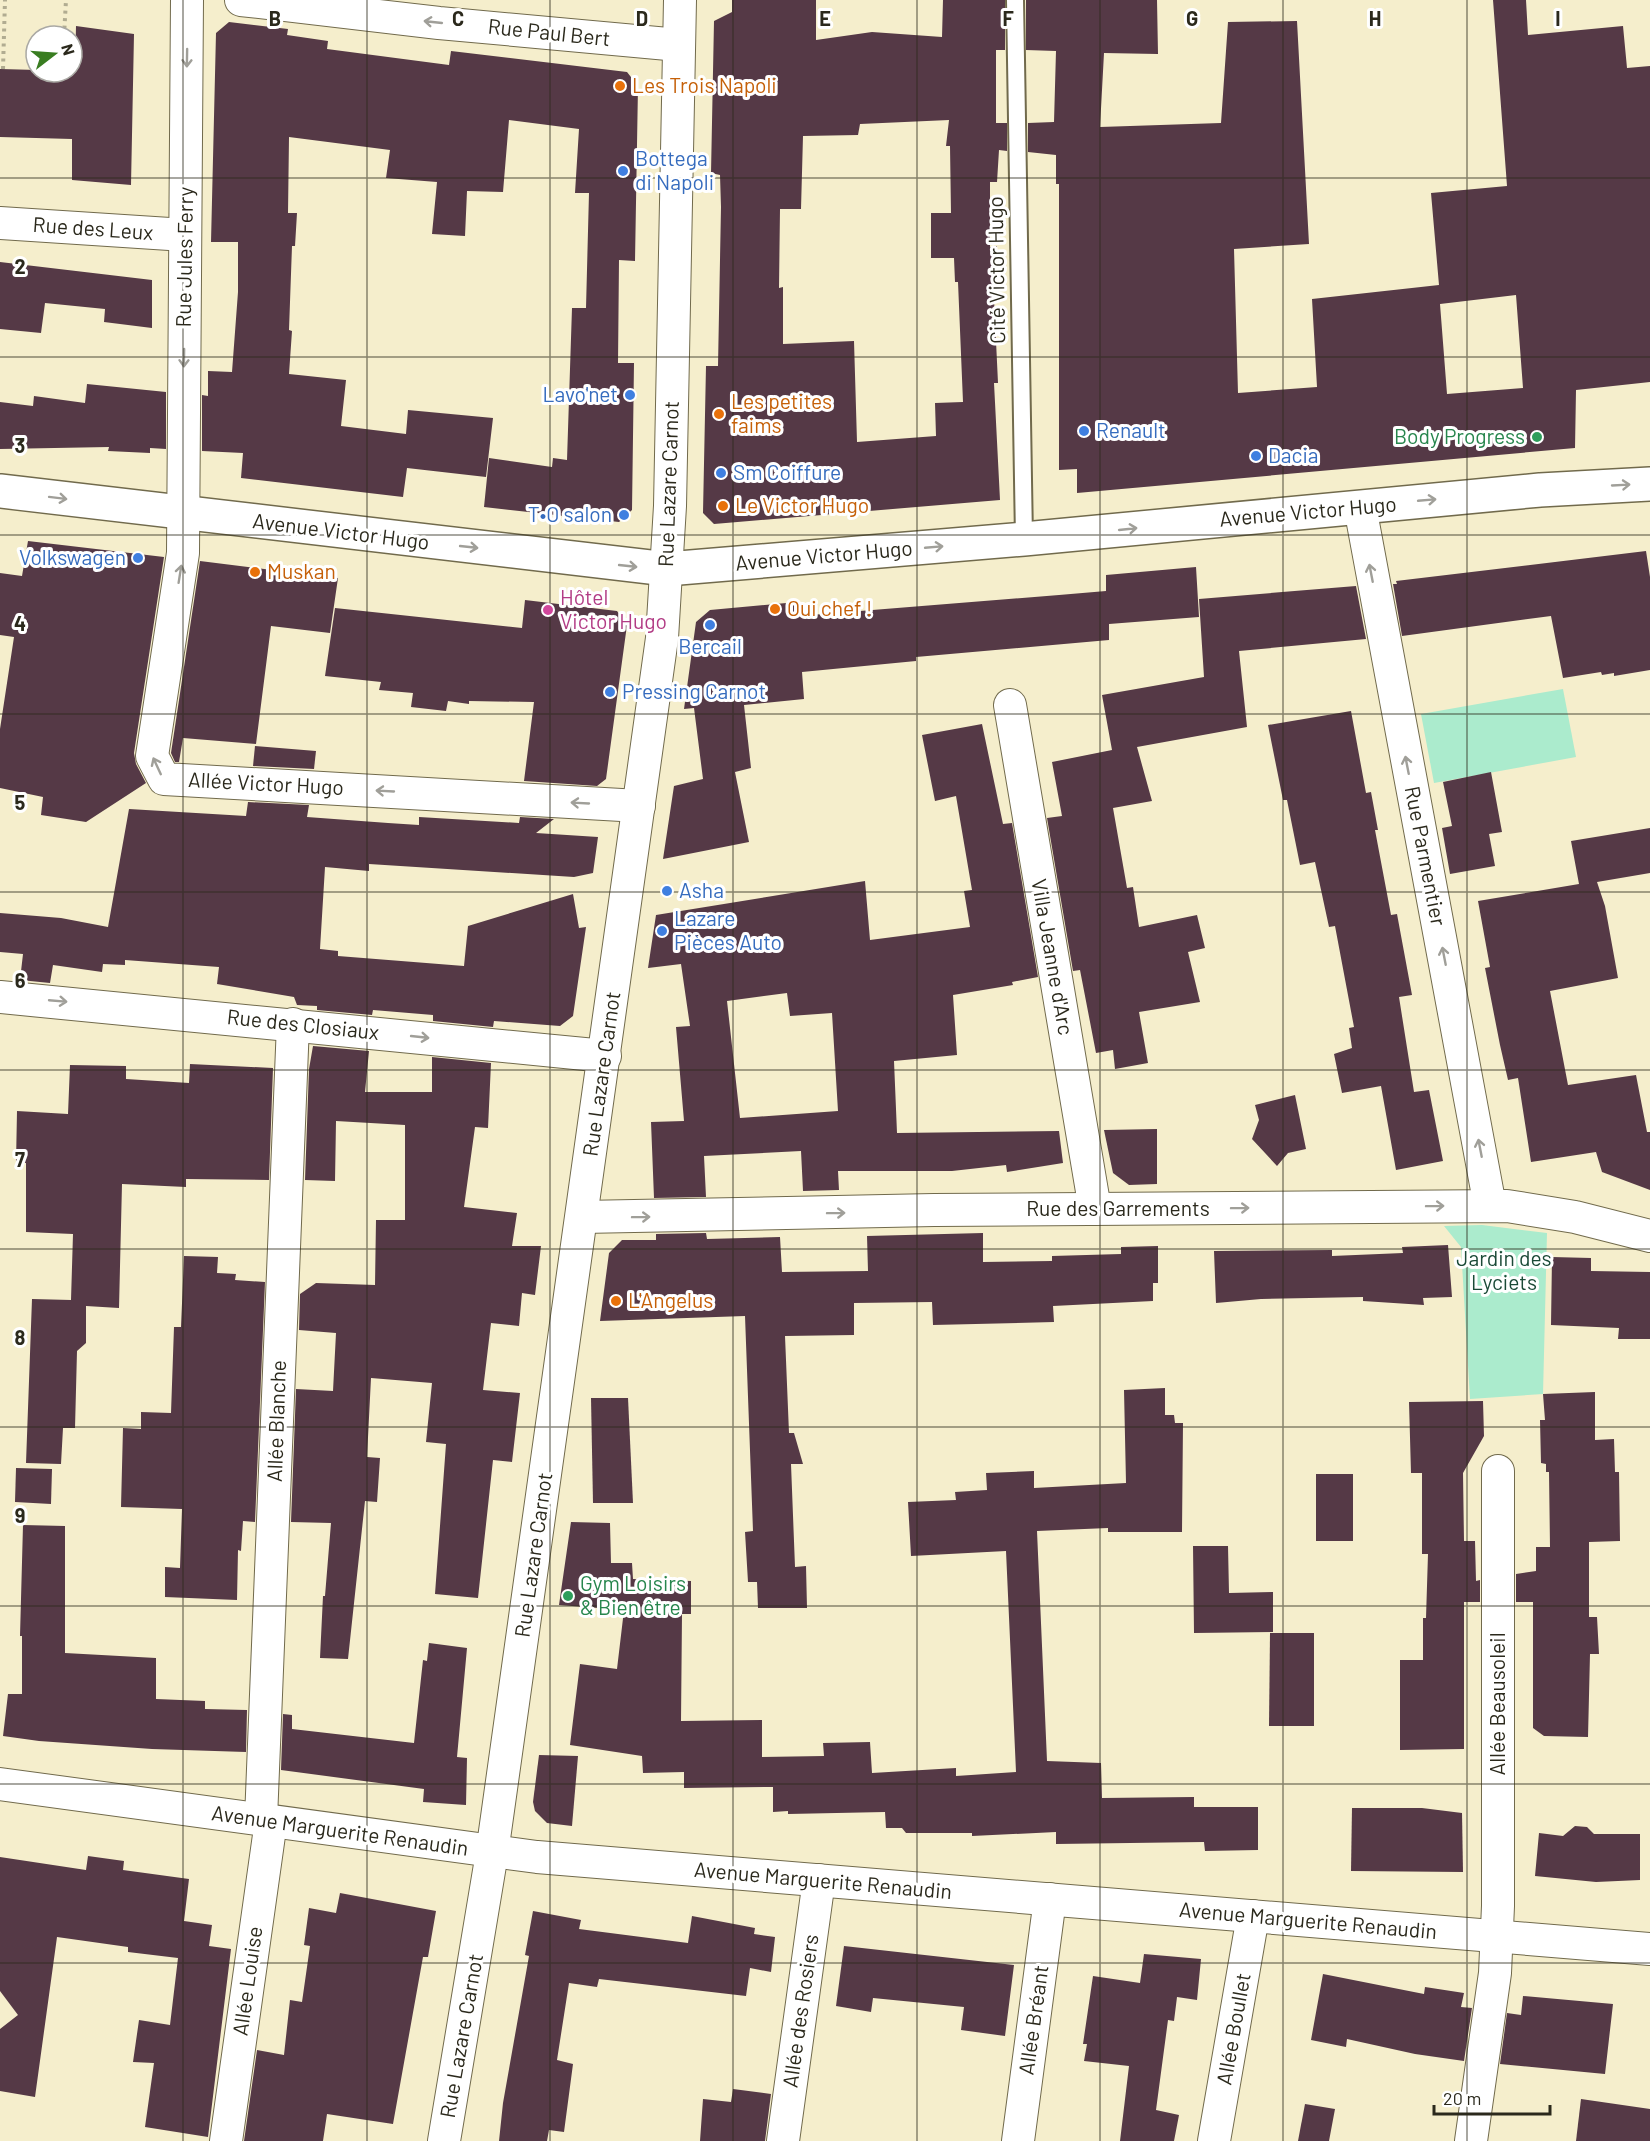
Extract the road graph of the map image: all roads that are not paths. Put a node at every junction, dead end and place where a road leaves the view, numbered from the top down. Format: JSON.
{"nodes":[{"id":1,"x":187,"y":0,"type":"edge"},
{"id":2,"x":241,"y":0,"type":"edge"},
{"id":3,"x":680,"y":0,"type":"edge"},
{"id":4,"x":1015,"y":0,"type":"edge"},
{"id":5,"x":679,"y":45,"type":"junction"},
{"id":6,"x":0,"y":223,"type":"edge"},
{"id":7,"x":185,"y":235,"type":"junction"},
{"id":8,"x":1650,"y":484,"type":"edge"},
{"id":9,"x":0,"y":491,"type":"edge"},
{"id":10,"x":1360,"y":507,"type":"junction"},
{"id":11,"x":182,"y":514,"type":"junction"},
{"id":12,"x":1024,"y":539,"type":"junction"},
{"id":13,"x":666,"y":569,"type":"junction"},
{"id":14,"x":1010,"y":705,"type":"dead end"},
{"id":15,"x":639,"y":807,"type":"junction"},
{"id":16,"x":0,"y":997,"type":"edge"},
{"id":17,"x":293,"y":1024,"type":"junction"},
{"id":18,"x":605,"y":1056,"type":"junction"},
{"id":19,"x":1490,"y":1206,"type":"junction"},
{"id":20,"x":1095,"y":1209,"type":"junction"},
{"id":21,"x":582,"y":1217,"type":"junction"},
{"id":22,"x":1650,"y":1236,"type":"edge"},
{"id":23,"x":1498,"y":1471,"type":"dead end"},
{"id":24,"x":0,"y":1784,"type":"edge"},
{"id":25,"x":266,"y":1820,"type":"junction"},
{"id":26,"x":492,"y":1852,"type":"junction"},
{"id":27,"x":819,"y":1880,"type":"junction"},
{"id":28,"x":1050,"y":1899,"type":"junction"},
{"id":29,"x":1253,"y":1916,"type":"junction"},
{"id":30,"x":1497,"y":1936,"type":"junction"},
{"id":31,"x":1650,"y":1949,"type":"edge"},
{"id":32,"x":226,"y":2141,"type":"edge"},
{"id":33,"x":444,"y":2141,"type":"edge"},
{"id":34,"x":783,"y":2141,"type":"edge"},
{"id":35,"x":1018,"y":2141,"type":"edge"},
{"id":36,"x":1214,"y":2141,"type":"edge"},
{"id":37,"x":1471,"y":2141,"type":"edge"}],
"edges":[{"from":1,"to":7,"type":"street","name":"Rue Jules Ferry","one_way":true},
{"from":5,"to":2,"type":"street","name":"Rue Paul Bert","one_way":true},
{"from":3,"to":5,"type":"street","name":"Rue Lazare Carnot"},
{"from":4,"to":12,"type":"lane","name":"Cité Victor Hugo"},
{"from":5,"to":13,"type":"street","name":"Rue Lazare Carnot"},
{"from":6,"to":7,"type":"street","name":"Rue des Leux"},
{"from":7,"to":11,"type":"street","name":"Rue Jules Ferry","one_way":true},
{"from":10,"to":8,"type":"street","name":"Avenue Victor Hugo","one_way":true},
{"from":9,"to":11,"type":"street","name":"Avenue Victor Hugo","one_way":true},
{"from":12,"to":10,"type":"street","name":"Avenue Victor Hugo","one_way":true},
{"from":19,"to":10,"type":"street","name":"Rue Parmentier","one_way":true},
{"from":11,"to":13,"type":"street","name":"Avenue Victor Hugo","one_way":true},
{"from":15,"to":11,"type":"street","name":"Allée Victor Hugo","one_way":true},
{"from":13,"to":12,"type":"street","name":"Avenue Victor Hugo","one_way":true},
{"from":13,"to":15,"type":"street","name":"Rue Lazare Carnot"},
{"from":14,"to":20,"type":"street","name":"Villa Jeanne d'Arc"},
{"from":15,"to":18,"type":"street","name":"Rue Lazare Carnot"},
{"from":16,"to":17,"type":"street","name":"Rue des Closiaux","one_way":true},
{"from":17,"to":18,"type":"street","name":"Rue des Closiaux","one_way":true},
{"from":17,"to":25,"type":"street","name":"Allée Blanche"},
{"from":18,"to":21,"type":"street","name":"Rue Lazare Carnot"},
{"from":20,"to":19,"type":"street","name":"Rue des Garrements","one_way":true},
{"from":19,"to":22,"type":"street","name":"Rue des Garrements"},
{"from":21,"to":20,"type":"street","name":"Rue des Garrements","one_way":true},
{"from":21,"to":26,"type":"street","name":"Rue Lazare Carnot"},
{"from":23,"to":30,"type":"street","name":"Allée Beausoleil"},
{"from":24,"to":25,"type":"street","name":"Avenue Marguerite Renaudin"},
{"from":25,"to":26,"type":"street","name":"Avenue Marguerite Renaudin"},
{"from":25,"to":32,"type":"street","name":"Allée Louise"},
{"from":26,"to":27,"type":"street","name":"Avenue Marguerite Renaudin"},
{"from":26,"to":33,"type":"street","name":"Rue Lazare Carnot"},
{"from":27,"to":28,"type":"street","name":"Avenue Marguerite Renaudin"},
{"from":27,"to":34,"type":"street","name":"Allée des Rosiers"},
{"from":28,"to":29,"type":"street","name":"Avenue Marguerite Renaudin"},
{"from":28,"to":35,"type":"street","name":"Allée Bréant"},
{"from":29,"to":30,"type":"street","name":"Avenue Marguerite Renaudin"},
{"from":29,"to":36,"type":"street","name":"Allée Boullet"},
{"from":30,"to":31,"type":"street","name":"Avenue Marguerite Renaudin"},
{"from":30,"to":37,"type":"street","name":"Allée Beausoleil"}]}
